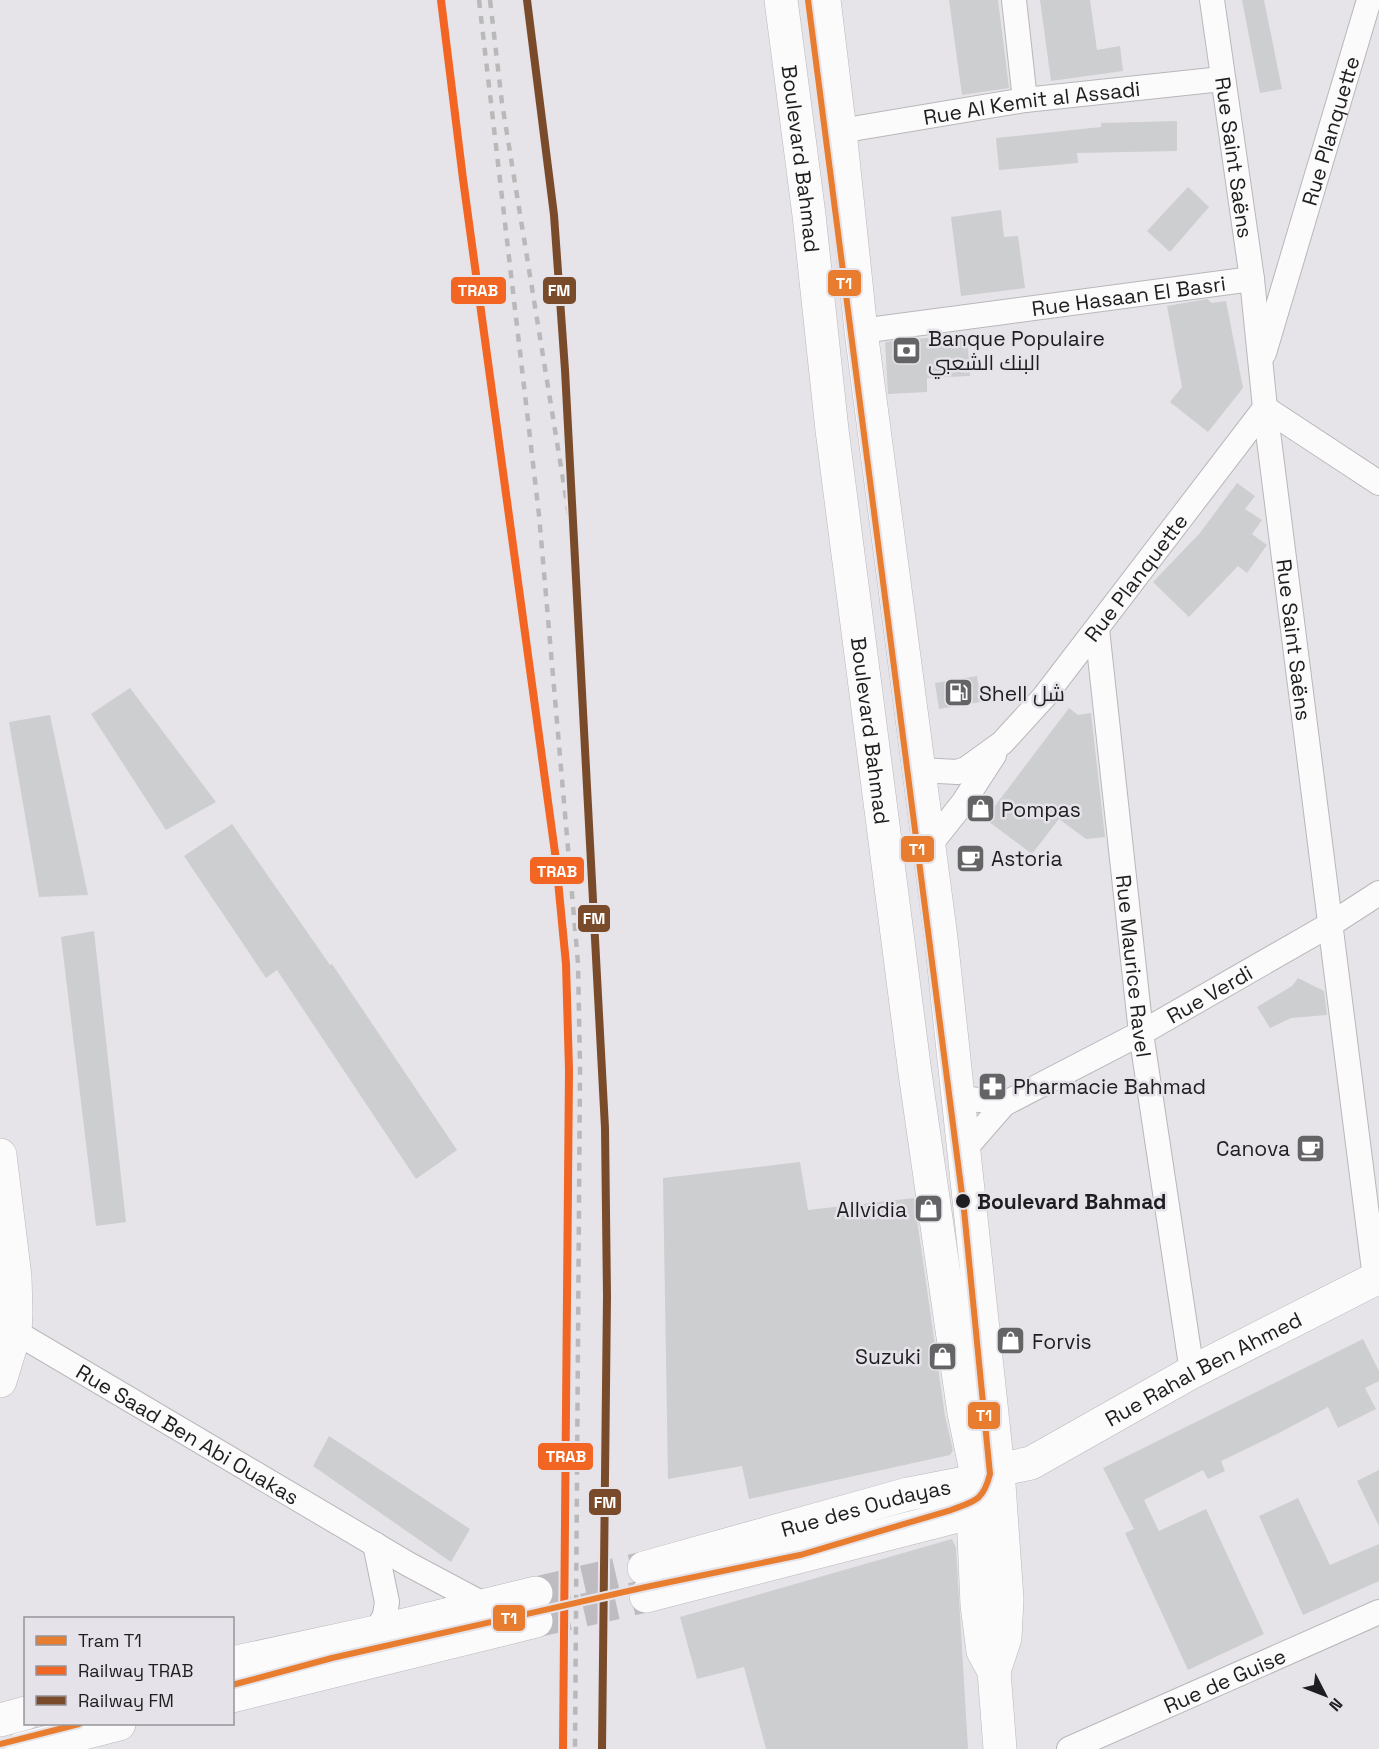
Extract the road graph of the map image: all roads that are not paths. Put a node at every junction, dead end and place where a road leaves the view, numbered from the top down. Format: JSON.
{"nodes":[{"id":1,"x":781,"y":0,"type":"edge"},
{"id":2,"x":824,"y":0,"type":"edge"},
{"id":3,"x":1014,"y":0,"type":"edge"},
{"id":4,"x":1212,"y":0,"type":"edge"},
{"id":5,"x":1370,"y":0,"type":"edge"},
{"id":6,"x":1222,"y":79,"type":"junction"},
{"id":7,"x":1024,"y":100,"type":"junction"},
{"id":8,"x":840,"y":131,"type":"junction"},
{"id":9,"x":1252,"y":279,"type":"junction"},
{"id":10,"x":861,"y":331,"type":"junction"},
{"id":11,"x":1260,"y":364,"type":"junction"},
{"id":12,"x":1265,"y":408,"type":"junction"},
{"id":13,"x":1379,"y":483,"type":"edge"},
{"id":14,"x":1097,"y":629,"type":"junction"},
{"id":15,"x":1002,"y":743,"type":"junction"},
{"id":16,"x":920,"y":770,"type":"junction"},
{"id":17,"x":929,"y":846,"type":"junction"},
{"id":18,"x":1379,"y":892,"type":"edge"},
{"id":19,"x":1331,"y":924,"type":"junction"},
{"id":20,"x":1141,"y":1033,"type":"junction"},
{"id":21,"x":958,"y":1098,"type":"junction"},
{"id":22,"x":1004,"y":1104,"type":"junction"},
{"id":23,"x":964,"y":1150,"type":"junction"},
{"id":24,"x":0,"y":1155,"type":"edge"},
{"id":25,"x":1377,"y":1278,"type":"edge"},
{"id":26,"x":7,"y":1328,"type":"edge"},
{"id":27,"x":1192,"y":1372,"type":"junction"},
{"id":28,"x":0,"y":1381,"type":"edge"},
{"id":29,"x":1031,"y":1463,"type":"joint"},
{"id":30,"x":987,"y":1491,"type":"junction"},
{"id":31,"x":375,"y":1544,"type":"junction"},
{"id":32,"x":645,"y":1582,"type":"tunnel mouth"},
{"id":33,"x":485,"y":1605,"type":"junction"},
{"id":34,"x":1379,"y":1612,"type":"edge"},
{"id":35,"x":376,"y":1632,"type":"junction"},
{"id":36,"x":234,"y":1663,"type":"edge"},
{"id":37,"x":234,"y":1695,"type":"edge"},
{"id":38,"x":24,"y":1714,"type":"edge"},
{"id":39,"x":0,"y":1720,"type":"edge"},
{"id":40,"x":115,"y":1725,"type":"edge"},
{"id":41,"x":21,"y":1749,"type":"edge"},
{"id":42,"x":1000,"y":1749,"type":"edge"},
{"id":43,"x":1069,"y":1749,"type":"edge"}],
"edges":[{"from":1,"to":30,"type":"main road","name":"Boulevard Bahmad"},
{"from":2,"to":8,"type":"main road","name":"Boulevard Bahmad"},
{"from":3,"to":7,"type":"street"},
{"from":4,"to":6,"type":"street","name":"Rue Saint Saëns"},
{"from":5,"to":11,"type":"street","name":"Rue Planquette"},
{"from":6,"to":7,"type":"street","name":"Rue Al Kemit al Assadi"},
{"from":6,"to":9,"type":"street","name":"Rue Saint Saëns"},
{"from":7,"to":8,"type":"street","name":"Rue Al Kemit al Assadi"},
{"from":8,"to":10,"type":"main road","name":"Boulevard Bahmad"},
{"from":9,"to":10,"type":"street","name":"Rue Hasaan El Basri"},
{"from":9,"to":11,"type":"street","name":"Rue Saint Saëns"},
{"from":10,"to":16,"type":"main road","name":"Boulevard Bahmad"},
{"from":11,"to":12,"type":"street","name":"Rue Saint Saëns"},
{"from":12,"to":13,"type":"street"},
{"from":12,"to":14,"type":"street","name":"Rue Planquette"},
{"from":12,"to":19,"type":"street","name":"Rue Saint Saëns"},
{"from":14,"to":15,"type":"street","name":"Rue Planquette"},
{"from":14,"to":20,"type":"street","name":"Rue Maurice Ravel"},
{"from":15,"to":16,"type":"street","name":"Rue Planquette"},
{"from":15,"to":17,"type":"street","name":"Rue Planquette"},
{"from":16,"to":17,"type":"main road","name":"Boulevard Bahmad"},
{"from":17,"to":21,"type":"main road","name":"Boulevard Bahmad"},
{"from":18,"to":19,"type":"street","name":"Rue Verdi"},
{"from":19,"to":20,"type":"street","name":"Rue Verdi"},
{"from":19,"to":25,"type":"street","name":"Rue Saint Saëns"},
{"from":20,"to":22,"type":"street","name":"Rue Verdi"},
{"from":20,"to":27,"type":"street","name":"Rue Maurice Ravel"},
{"from":21,"to":22,"type":"street"},
{"from":21,"to":23,"type":"main road","name":"Boulevard Bahmad"},
{"from":22,"to":23,"type":"street","name":"Rue Verdi"},
{"from":23,"to":30,"type":"main road","name":"Boulevard Bahmad"},
{"from":24,"to":26,"type":"main road"},
{"from":25,"to":27,"type":"main road","name":"Rue Rahal Ben Ahmed"},
{"from":26,"to":28,"type":"main road"},
{"from":26,"to":31,"type":"street","name":"Rue Saad Ben Abi Ouakas"},
{"from":27,"to":29,"type":"main road","name":"Rue Rahal Ben Ahmed"},
{"from":29,"to":30,"type":"main road","name":"Rue des Oudayas"},
{"from":30,"to":32,"type":"main road","name":"Rue des Oudayas"},
{"from":30,"to":42,"type":"main road","name":"Boulevard Bahmad"},
{"from":31,"to":33,"type":"street","name":"Rue Saad Ben Abi Ouakas"},
{"from":31,"to":35,"type":"street"},
{"from":33,"to":35,"type":"main road"},
{"from":33,"to":37,"type":"main road"},
{"from":34,"to":43,"type":"street","name":"Rue de Guise"},
{"from":35,"to":36,"type":"main road"},
{"from":38,"to":39,"type":"main road"},
{"from":40,"to":41,"type":"main road"}]}
